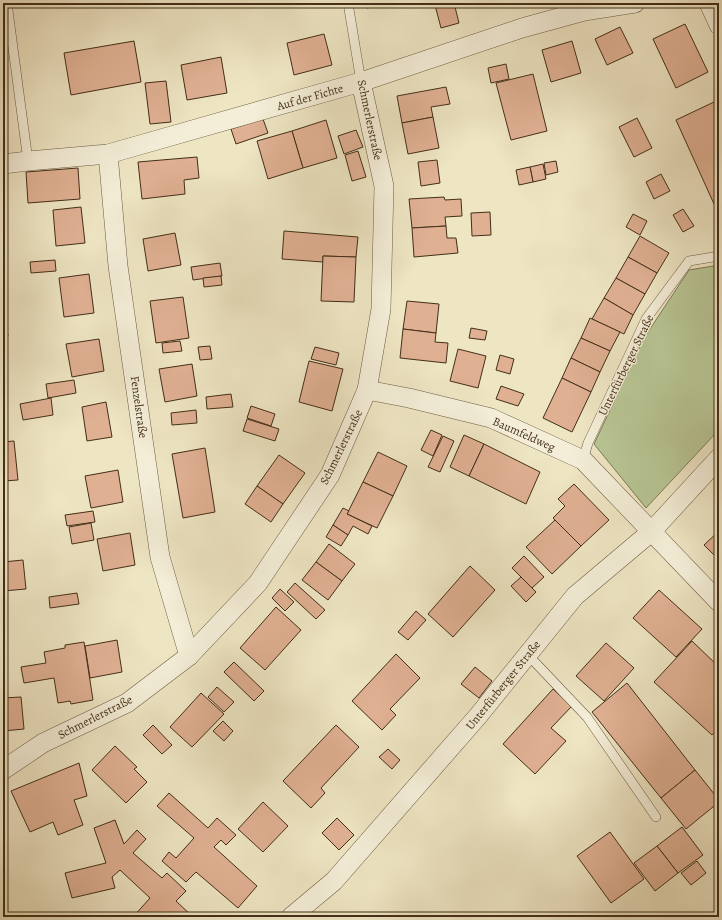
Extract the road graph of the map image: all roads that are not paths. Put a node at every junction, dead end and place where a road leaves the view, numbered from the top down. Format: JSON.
{"nodes":[{"id":1,"x":6,"y":3,"type":"edge"},
{"id":2,"x":348,"y":3,"type":"edge"},
{"id":3,"x":635,"y":3,"type":"edge"},
{"id":4,"x":709,"y":3,"type":"edge"},
{"id":5,"x":719,"y":24,"type":"edge"},
{"id":6,"x":362,"y":82,"type":"junction"},
{"id":7,"x":108,"y":154,"type":"junction"},
{"id":8,"x":28,"y":160,"type":"junction"},
{"id":9,"x":3,"y":164,"type":"edge"},
{"id":10,"x":719,"y":256,"type":"edge"},
{"id":11,"x":367,"y":390,"type":"junction"},
{"id":12,"x":719,"y":458,"type":"edge"},
{"id":13,"x":583,"y":460,"type":"junction"},
{"id":14,"x":652,"y":532,"type":"junction"},
{"id":15,"x":719,"y":602,"type":"edge"},
{"id":16,"x":528,"y":655,"type":"junction"},
{"id":17,"x":189,"y":656,"type":"junction"},
{"id":18,"x":3,"y":770,"type":"edge"},
{"id":19,"x":656,"y":817,"type":"dead end"},
{"id":20,"x":291,"y":917,"type":"edge"}],
"edges":[{"from":1,"to":8,"type":"lane"},
{"from":2,"to":6,"type":"lane","name":"Schmerlerstraße"},
{"from":3,"to":6,"type":"street","name":"Auf der Fichte"},
{"from":4,"to":5,"type":"street"},
{"from":6,"to":7,"type":"street","name":"Auf der Fichte"},
{"from":6,"to":11,"type":"street","name":"Schmerlerstraße"},
{"from":7,"to":8,"type":"street","name":"Auf der Fichte"},
{"from":7,"to":17,"type":"street","name":"Fenzelstraße"},
{"from":8,"to":9,"type":"street","name":"Auf der Fichte"},
{"from":10,"to":13,"type":"lane","name":"Unterfürberger Straße"},
{"from":11,"to":13,"type":"street","name":"Baumfeldweg"},
{"from":11,"to":17,"type":"street","name":"Schmerlerstraße"},
{"from":12,"to":14,"type":"street","name":"Unterfürberger Straße"},
{"from":13,"to":14,"type":"street","name":"Baumfeldweg"},
{"from":14,"to":15,"type":"street","name":"Baumfeldweg"},
{"from":14,"to":16,"type":"street","name":"Unterfürberger Straße"},
{"from":16,"to":19,"type":"lane"},
{"from":16,"to":20,"type":"street","name":"Unterfürberger Straße"},
{"from":17,"to":18,"type":"street","name":"Schmerlerstraße"}]}
